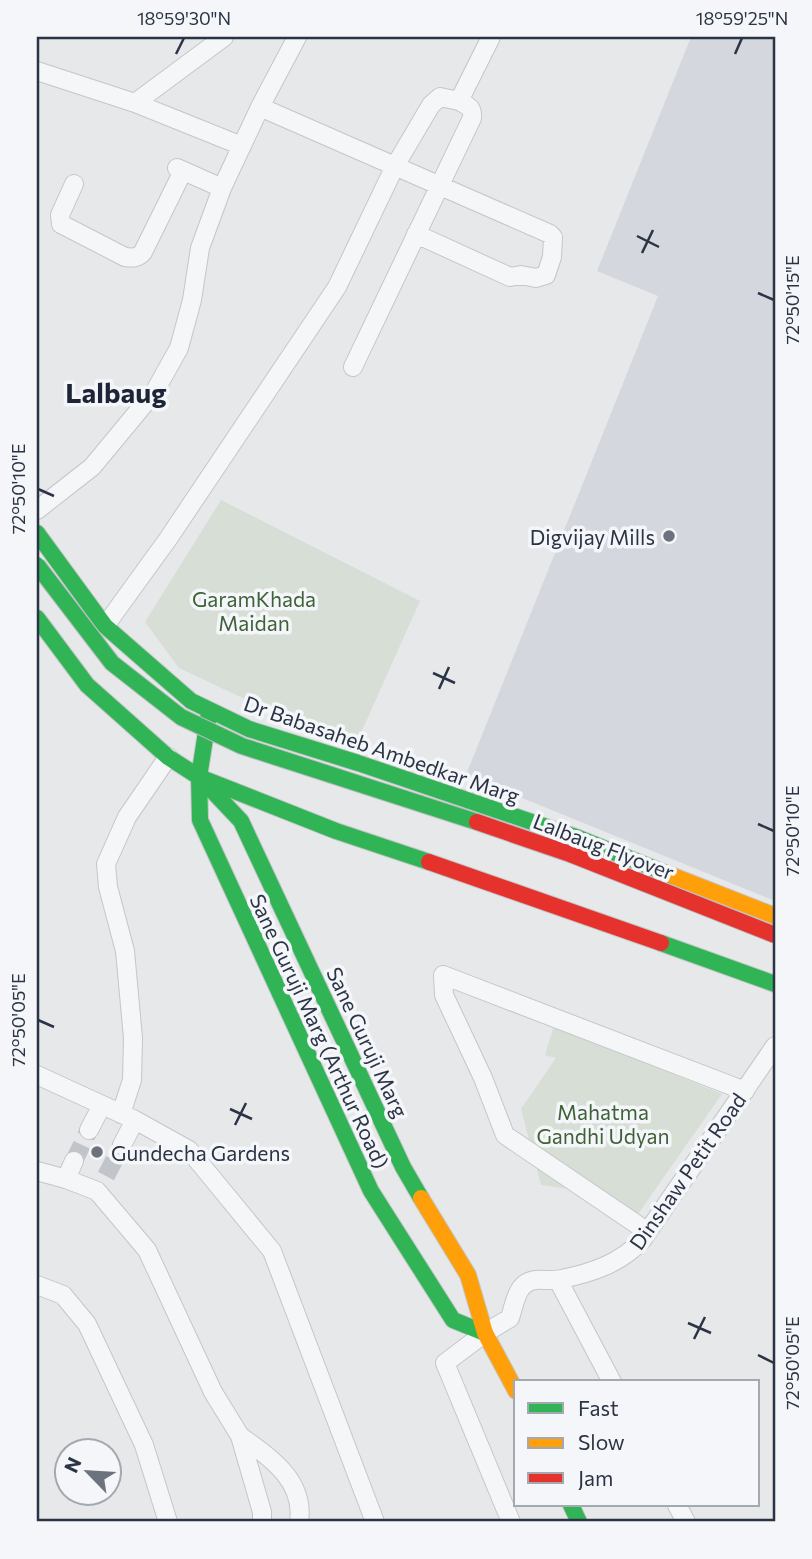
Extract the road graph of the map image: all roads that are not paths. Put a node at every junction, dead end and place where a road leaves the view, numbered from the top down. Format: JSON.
{"nodes":[{"id":1,"x":224,"y":37,"type":"edge"},
{"id":2,"x":297,"y":37,"type":"edge"},
{"id":3,"x":491,"y":37,"type":"edge"},
{"id":4,"x":37,"y":71,"type":"edge"},
{"id":5,"x":459,"y":101,"type":"junction"},
{"id":6,"x":135,"y":103,"type":"junction"},
{"id":7,"x":260,"y":107,"type":"junction"},
{"id":8,"x":242,"y":146,"type":"junction"},
{"id":9,"x":396,"y":166,"type":"junction"},
{"id":10,"x":74,"y":184,"type":"dead end"},
{"id":11,"x":439,"y":186,"type":"junction"},
{"id":12,"x":222,"y":188,"type":"junction"},
{"id":13,"x":416,"y":234,"type":"junction"},
{"id":14,"x":353,"y":367,"type":"dead end"},
{"id":15,"x":37,"y":510,"type":"edge"},
{"id":16,"x":37,"y":533,"type":"edge"},
{"id":17,"x":37,"y":565,"type":"edge"},
{"id":18,"x":37,"y":584,"type":"edge"},
{"id":19,"x":37,"y":618,"type":"edge"},
{"id":20,"x":105,"y":626,"type":"junction"},
{"id":21,"x":210,"y":709,"type":"junction"},
{"id":22,"x":168,"y":757,"type":"junction"},
{"id":23,"x":199,"y":777,"type":"junction"},
{"id":24,"x":775,"y":916,"type":"edge"},
{"id":25,"x":775,"y":935,"type":"edge"},
{"id":26,"x":775,"y":950,"type":"edge"},
{"id":27,"x":775,"y":984,"type":"edge"},
{"id":28,"x":775,"y":1046,"type":"edge"},
{"id":29,"x":37,"y":1075,"type":"edge"},
{"id":30,"x":745,"y":1091,"type":"junction"},
{"id":31,"x":102,"y":1105,"type":"junction"},
{"id":32,"x":128,"y":1117,"type":"junction"},
{"id":33,"x":89,"y":1130,"type":"tunnel mouth"},
{"id":34,"x":122,"y":1145,"type":"tunnel mouth"},
{"id":35,"x":74,"y":1161,"type":"tunnel mouth"},
{"id":36,"x":37,"y":1171,"type":"edge"},
{"id":37,"x":66,"y":1179,"type":"junction"},
{"id":38,"x":648,"y":1232,"type":"junction"},
{"id":39,"x":558,"y":1280,"type":"junction"},
{"id":40,"x":37,"y":1285,"type":"edge"},
{"id":41,"x":485,"y":1333,"type":"junction"},
{"id":42,"x":611,"y":1380,"type":"edge"},
{"id":43,"x":514,"y":1387,"type":"edge"},
{"id":44,"x":240,"y":1436,"type":"junction"},
{"id":45,"x":571,"y":1506,"type":"edge"},
{"id":46,"x":678,"y":1506,"type":"edge"},
{"id":47,"x":168,"y":1522,"type":"edge"},
{"id":48,"x":262,"y":1522,"type":"edge"},
{"id":49,"x":299,"y":1522,"type":"edge"},
{"id":50,"x":375,"y":1522,"type":"edge"},
{"id":51,"x":511,"y":1522,"type":"edge"},
{"id":52,"x":579,"y":1522,"type":"edge"},
{"id":53,"x":687,"y":1522,"type":"edge"}],
"edges":[{"from":1,"to":6,"type":"street"},
{"from":2,"to":7,"type":"street"},
{"from":3,"to":5,"type":"street"},
{"from":4,"to":6,"type":"street"},
{"from":5,"to":9,"type":"street"},
{"from":5,"to":11,"type":"street"},
{"from":6,"to":8,"type":"street"},
{"from":7,"to":8,"type":"street"},
{"from":7,"to":9,"type":"street"},
{"from":8,"to":12,"type":"street"},
{"from":9,"to":11,"type":"street"},
{"from":9,"to":20,"type":"street"},
{"from":10,"to":12,"type":"street"},
{"from":11,"to":13,"type":"street"},
{"from":11,"to":13,"type":"street"},
{"from":12,"to":15,"type":"street"},
{"from":13,"to":14,"type":"street"},
{"from":16,"to":20,"type":"main road","name":"Dr Babasaheb Ambedkar Marg"},
{"from":17,"to":25,"type":"main road","name":"Lalbaug Flyover","bridge":true},
{"from":18,"to":26,"type":"main road","name":"Lalbaug Flyover"},
{"from":19,"to":22,"type":"main road"},
{"from":20,"to":21,"type":"main road","name":"Dr Babasaheb Ambedkar Marg"},
{"from":21,"to":23,"type":"main road","name":"Sane Guruji Marg (Arthur Road)"},
{"from":21,"to":24,"type":"main road","name":"Dr Babasaheb Ambedkar Marg"},
{"from":22,"to":23,"type":"main road"},
{"from":22,"to":32,"type":"street"},
{"from":23,"to":27,"type":"main road"},
{"from":23,"to":41,"type":"main road","name":"Sane Guruji Marg"},
{"from":23,"to":41,"type":"main road","name":"Sane Guruji Marg (Arthur Road)"},
{"from":28,"to":30,"type":"street","name":"Dinshaw Petit Road"},
{"from":29,"to":31,"type":"street"},
{"from":30,"to":38,"type":"street","name":"Dinshaw Petit Road"},
{"from":30,"to":38,"type":"street"},
{"from":31,"to":32,"type":"street"},
{"from":31,"to":33,"type":"street"},
{"from":32,"to":34,"type":"street"},
{"from":32,"to":50,"type":"street"},
{"from":35,"to":37,"type":"street"},
{"from":36,"to":37,"type":"street"},
{"from":37,"to":44,"type":"street"},
{"from":38,"to":39,"type":"street","name":"Dinshaw Petit Road"},
{"from":39,"to":41,"type":"street","name":"Dinshaw Petit Road"},
{"from":39,"to":42,"type":"street"},
{"from":40,"to":47,"type":"street"},
{"from":41,"to":43,"type":"main road","name":"Sane Guruji Marg"},
{"from":41,"to":51,"type":"street","name":"Dinshaw Petit Road"},
{"from":44,"to":48,"type":"street"},
{"from":44,"to":49,"type":"street"},
{"from":45,"to":52,"type":"main road"},
{"from":46,"to":53,"type":"street"}]}
